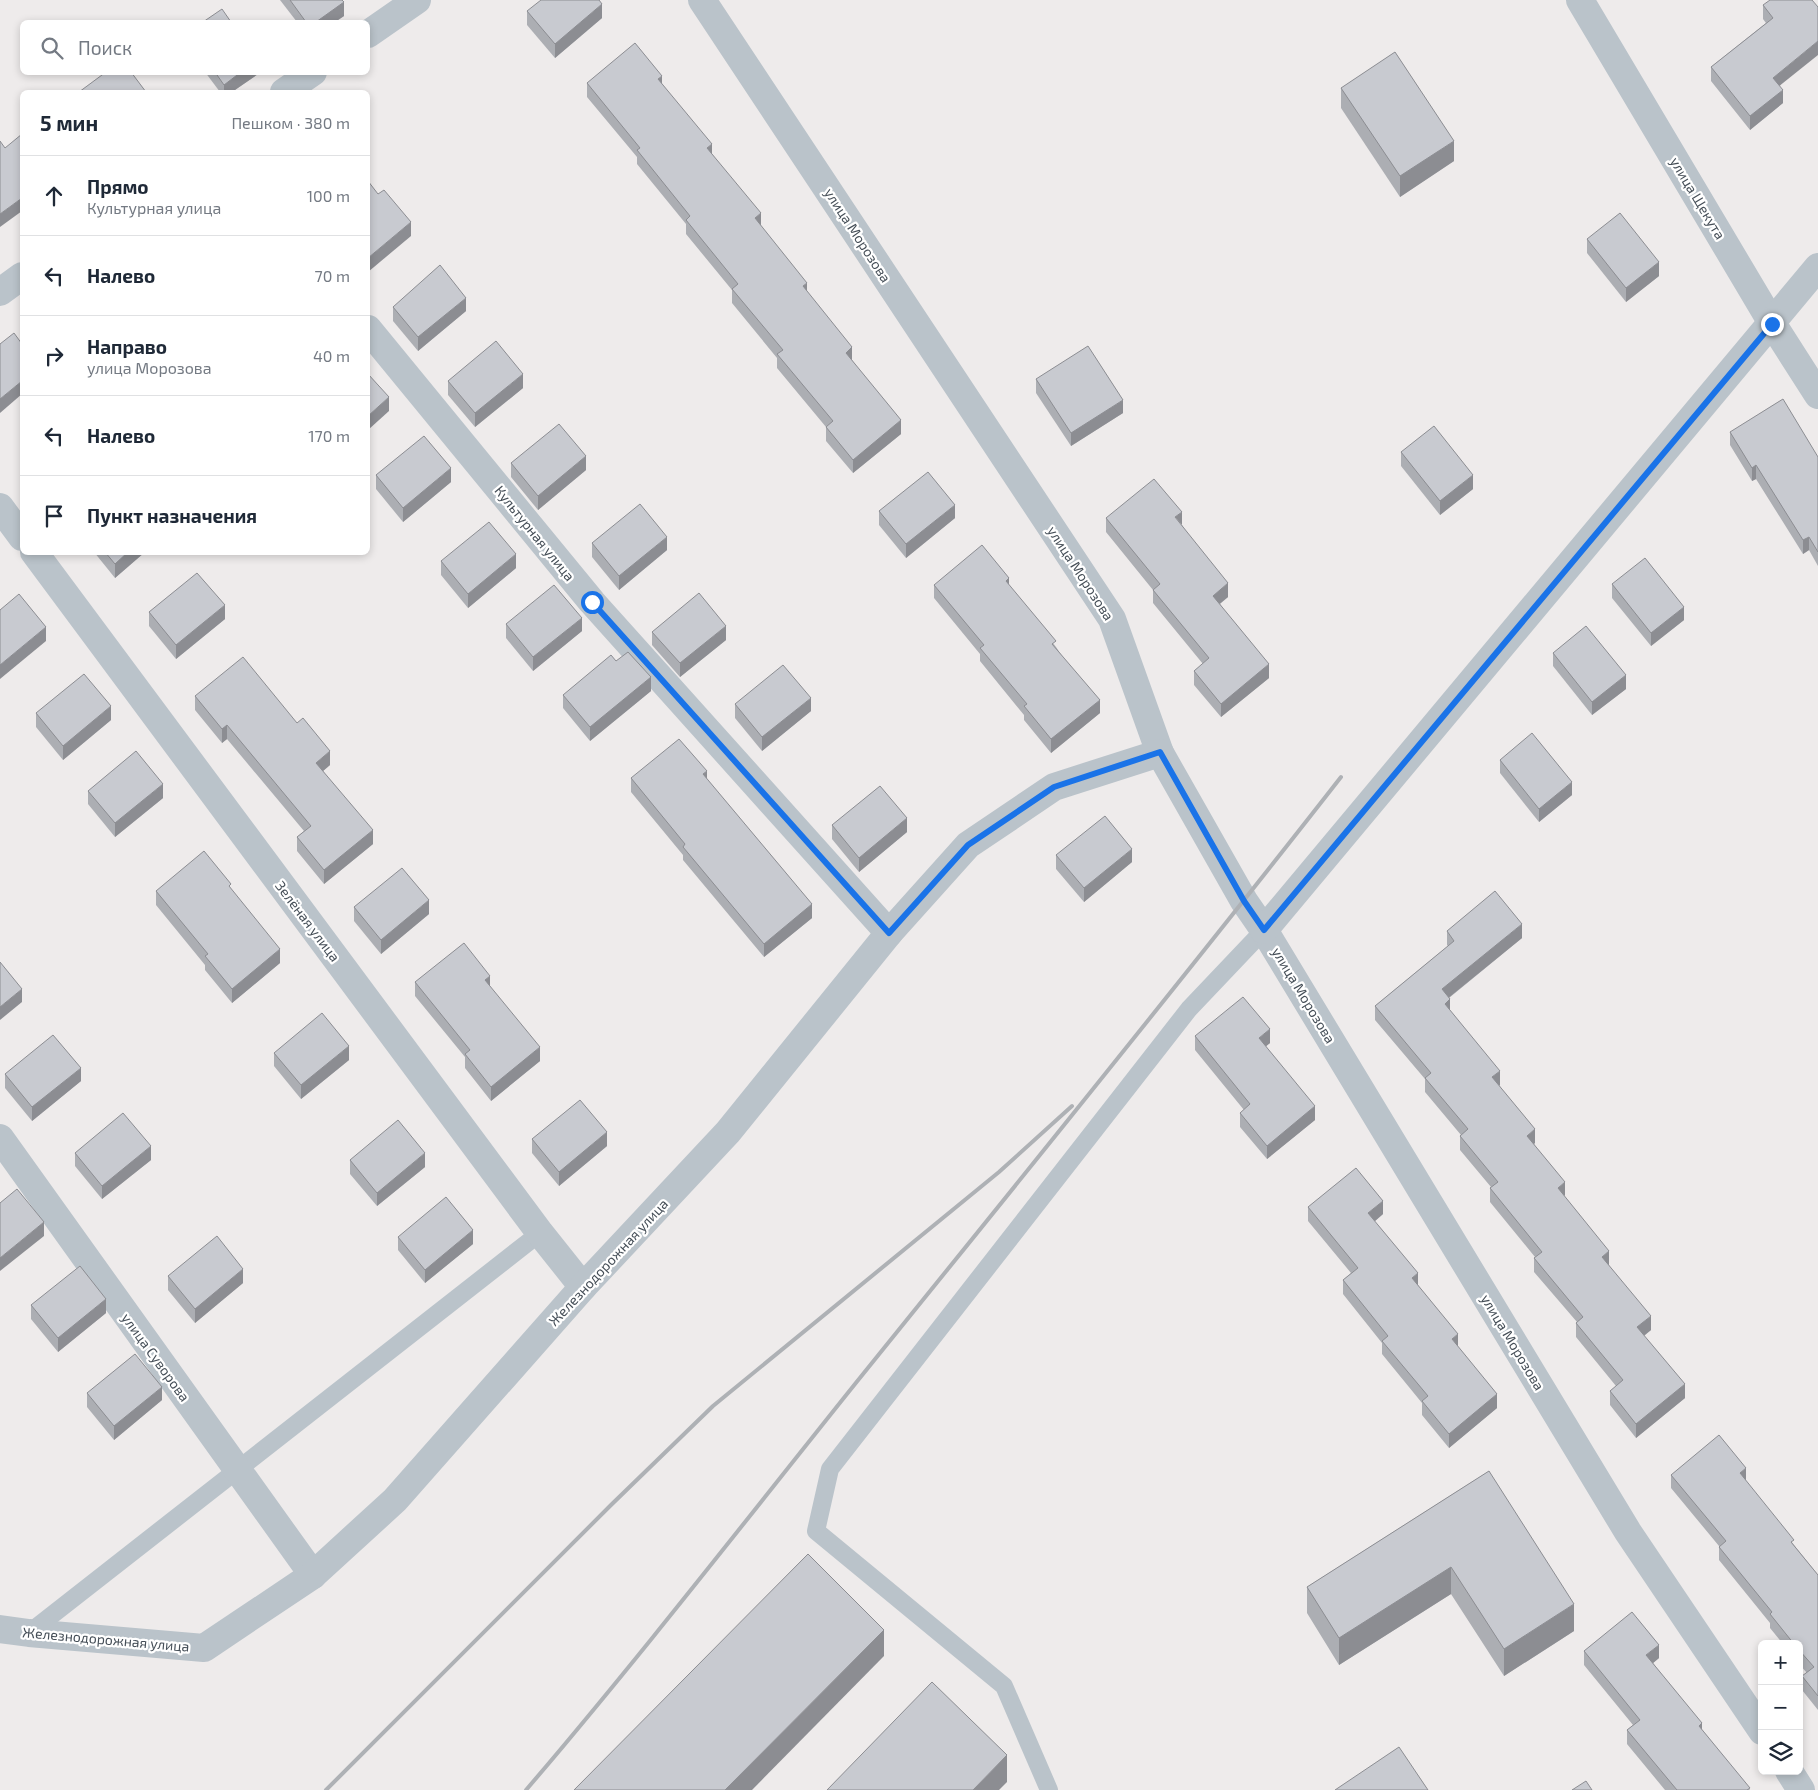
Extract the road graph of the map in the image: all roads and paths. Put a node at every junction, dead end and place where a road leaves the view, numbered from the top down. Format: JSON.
{"nodes":[{"id":1,"x":417,"y":0,"type":"edge"},
{"id":2,"x":702,"y":0,"type":"edge"},
{"id":3,"x":1580,"y":0,"type":"edge"},
{"id":4,"x":370,"y":33,"type":"edge"},
{"id":5,"x":309,"y":75,"type":"edge"},
{"id":6,"x":287,"y":90,"type":"edge"},
{"id":7,"x":1818,"y":267,"type":"edge"},
{"id":8,"x":20,"y":277,"type":"edge"},
{"id":9,"x":0,"y":292,"type":"edge"},
{"id":10,"x":1772,"y":324,"type":"junction"},
{"id":11,"x":370,"y":331,"type":"edge"},
{"id":12,"x":1818,"y":395,"type":"edge"},
{"id":13,"x":0,"y":507,"type":"edge"},
{"id":14,"x":20,"y":534,"type":"edge"},
{"id":15,"x":36,"y":555,"type":"edge"},
{"id":16,"x":1160,"y":752,"type":"junction"},
{"id":17,"x":1264,"y":930,"type":"junction"},
{"id":18,"x":889,"y":933,"type":"junction"},
{"id":19,"x":0,"y":1138,"type":"edge"},
{"id":20,"x":540,"y":1233,"type":"junction"},
{"id":21,"x":583,"y":1287,"type":"junction"},
{"id":22,"x":237,"y":1470,"type":"junction"},
{"id":23,"x":313,"y":1575,"type":"junction"},
{"id":24,"x":0,"y":1629,"type":"edge"},
{"id":25,"x":29,"y":1633,"type":"junction"},
{"id":26,"x":1761,"y":1730,"type":"edge"},
{"id":27,"x":1792,"y":1775,"type":"edge"},
{"id":28,"x":1049,"y":1790,"type":"edge"},
{"id":29,"x":1801,"y":1790,"type":"edge"}],
"edges":[{"from":1,"to":4,"type":"street"},
{"from":2,"to":16,"type":"street","name":"улица Морозова"},
{"from":3,"to":10,"type":"street","name":"улица Щекута"},
{"from":5,"to":6,"type":"street"},
{"from":7,"to":10,"type":"street"},
{"from":8,"to":9,"type":"street"},
{"from":10,"to":12,"type":"street","name":"улица Щекута"},
{"from":10,"to":17,"type":"street"},
{"from":11,"to":18,"type":"street","name":"Культурная улица"},
{"from":13,"to":14,"type":"street"},
{"from":15,"to":20,"type":"street","name":"Зелёная улица"},
{"from":16,"to":17,"type":"street","name":"улица Морозова"},
{"from":16,"to":18,"type":"street","name":"Железнодорожная улица"},
{"from":17,"to":26,"type":"street","name":"улица Морозова"},
{"from":17,"to":28,"type":"lane"},
{"from":18,"to":21,"type":"street","name":"Железнодорожная улица"},
{"from":19,"to":22,"type":"street","name":"улица Суворова"},
{"from":20,"to":21,"type":"street","name":"Зелёная улица"},
{"from":20,"to":22,"type":"lane"},
{"from":21,"to":23,"type":"street","name":"Железнодорожная улица"},
{"from":22,"to":23,"type":"street","name":"улица Суворова"},
{"from":22,"to":25,"type":"lane"},
{"from":23,"to":25,"type":"street","name":"Железнодорожная улица"},
{"from":24,"to":25,"type":"street","name":"Железнодорожная улица"},
{"from":27,"to":29,"type":"street"}]}
